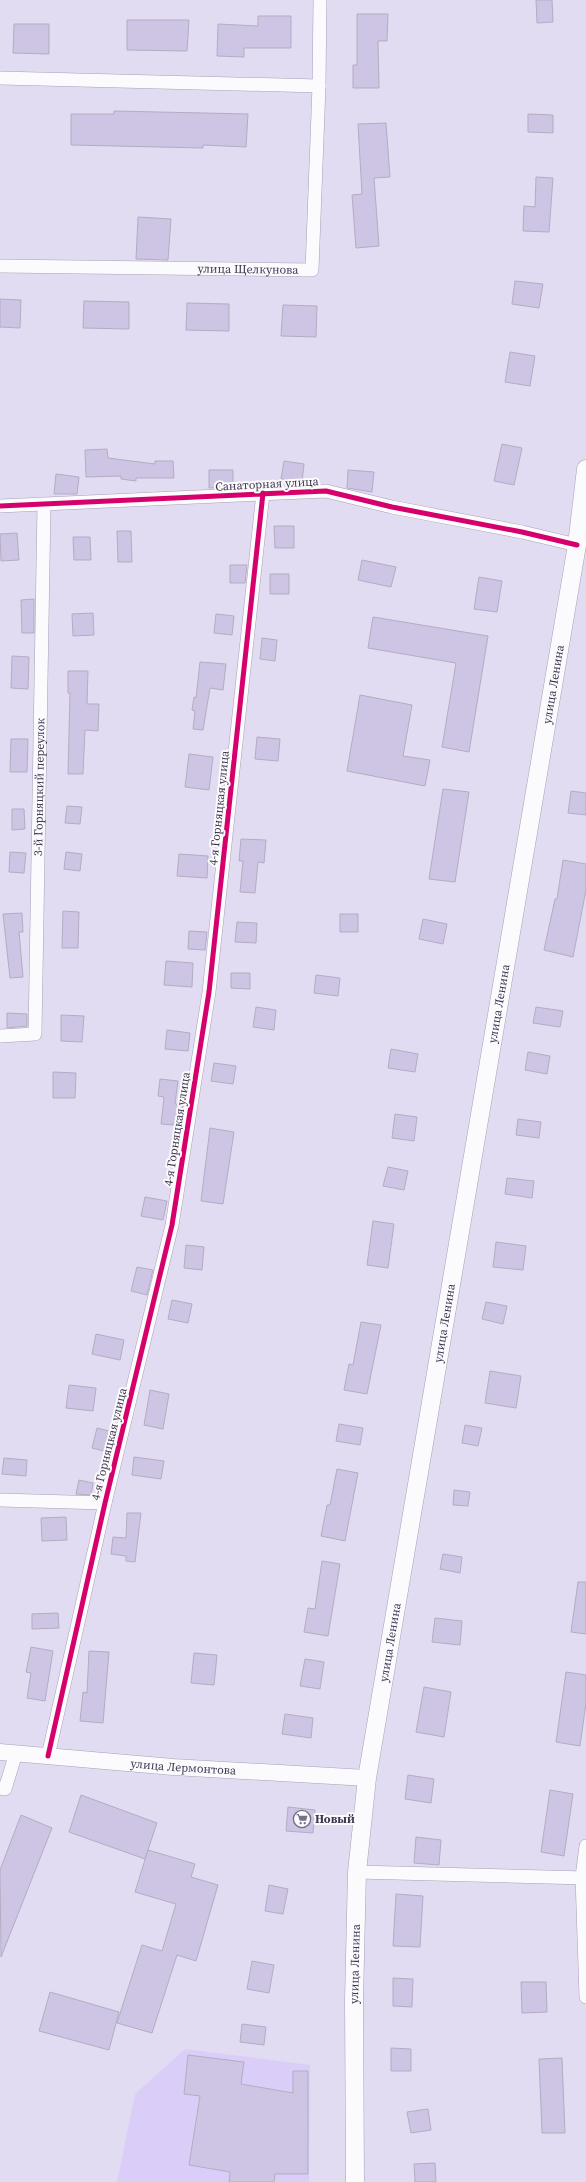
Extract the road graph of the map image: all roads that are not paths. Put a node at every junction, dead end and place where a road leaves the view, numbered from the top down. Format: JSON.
{"nodes":[{"id":1,"x":320,"y":0,"type":"edge"},
{"id":2,"x":0,"y":78,"type":"edge"},
{"id":3,"x":319,"y":86,"type":"junction"},
{"id":4,"x":0,"y":266,"type":"edge"},
{"id":5,"x":586,"y":469,"type":"edge"},
{"id":6,"x":263,"y":493,"type":"junction"},
{"id":7,"x":44,"y":505,"type":"junction"},
{"id":8,"x":0,"y":506,"type":"edge"},
{"id":9,"x":577,"y":545,"type":"junction"},
{"id":10,"x":0,"y":1036,"type":"edge"},
{"id":11,"x":0,"y":1500,"type":"edge"},
{"id":12,"x":105,"y":1503,"type":"junction"},
{"id":13,"x":0,"y":1752,"type":"edge"},
{"id":14,"x":16,"y":1753,"type":"junction"},
{"id":15,"x":48,"y":1756,"type":"junction"},
{"id":16,"x":367,"y":1778,"type":"junction"},
{"id":17,"x":0,"y":1788,"type":"edge"},
{"id":18,"x":586,"y":1846,"type":"edge"},
{"id":19,"x":357,"y":1872,"type":"junction"},
{"id":20,"x":584,"y":1878,"type":"edge"},
{"id":21,"x":586,"y":1997,"type":"edge"},
{"id":22,"x":355,"y":2182,"type":"edge"}],
"edges":[{"from":1,"to":3,"type":"street","name":"улица Щелкунова"},
{"from":2,"to":3,"type":"street"},
{"from":3,"to":4,"type":"street","name":"улица Щелкунова"},
{"from":5,"to":9,"type":"main road","name":"улица Ленина"},
{"from":6,"to":7,"type":"street","name":"Санаторная улица"},
{"from":6,"to":9,"type":"street","name":"Санаторная улица"},
{"from":6,"to":12,"type":"street","name":"4-я Горняцкая улица"},
{"from":7,"to":8,"type":"street","name":"Санаторная улица"},
{"from":7,"to":10,"type":"street","name":"3-й Горняцкий переулок"},
{"from":9,"to":16,"type":"main road","name":"улица Ленина"},
{"from":11,"to":12,"type":"street"},
{"from":12,"to":15,"type":"street","name":"4-я Горняцкая улица"},
{"from":13,"to":14,"type":"street","name":"улица Лермонтова"},
{"from":14,"to":15,"type":"street","name":"улица Лермонтова"},
{"from":14,"to":17,"type":"street"},
{"from":15,"to":16,"type":"street","name":"улица Лермонтова"},
{"from":16,"to":19,"type":"main road","name":"улица Ленина"},
{"from":18,"to":20,"type":"street"},
{"from":19,"to":20,"type":"street"},
{"from":19,"to":22,"type":"main road","name":"улица Ленина"},
{"from":20,"to":21,"type":"street"}]}
